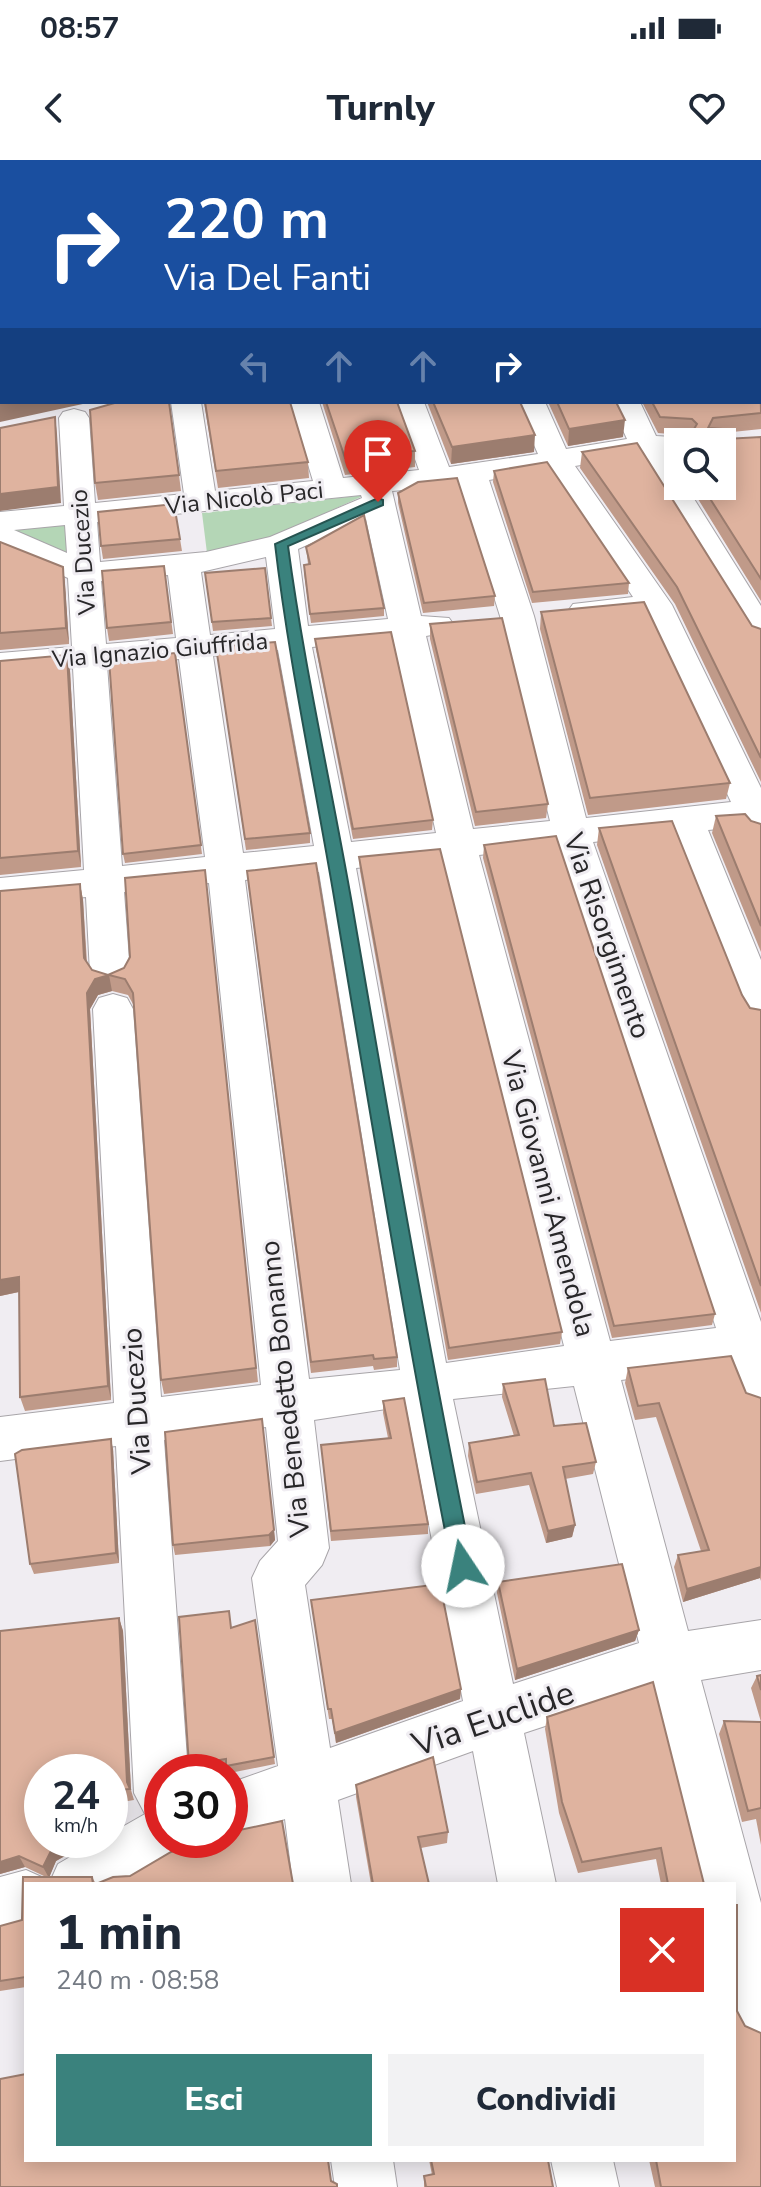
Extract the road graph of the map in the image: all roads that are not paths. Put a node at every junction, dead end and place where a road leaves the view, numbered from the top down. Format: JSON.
{"nodes":[{"id":1,"x":186,"y":404,"type":"edge"},
{"id":2,"x":305,"y":404,"type":"edge"},
{"id":3,"x":410,"y":404,"type":"edge"},
{"id":4,"x":531,"y":404,"type":"edge"},
{"id":5,"x":626,"y":404,"type":"edge"},
{"id":6,"x":72,"y":418,"type":"dead end"},
{"id":7,"x":664,"y":444,"type":"edge"},
{"id":8,"x":645,"y":445,"type":"junction"},
{"id":9,"x":556,"y":460,"type":"junction"},
{"id":10,"x":454,"y":476,"type":"junction"},
{"id":11,"x":331,"y":489,"type":"junction"},
{"id":12,"x":377,"y":493,"type":"junction"},
{"id":13,"x":201,"y":503,"type":"junction"},
{"id":14,"x":81,"y":515,"type":"junction"},
{"id":15,"x":0,"y":522,"type":"edge"},
{"id":16,"x":0,"y":536,"type":"edge"},
{"id":17,"x":281,"y":544,"type":"junction"},
{"id":18,"x":183,"y":564,"type":"junction"},
{"id":19,"x":85,"y":573,"type":"junction"},
{"id":20,"x":750,"y":596,"type":"edge"},
{"id":21,"x":655,"y":605,"type":"junction"},
{"id":22,"x":491,"y":619,"type":"junction"},
{"id":23,"x":408,"y":628,"type":"junction"},
{"id":24,"x":761,"y":633,"type":"edge"},
{"id":25,"x":293,"y":638,"type":"junction"},
{"id":26,"x":193,"y":647,"type":"junction"},
{"id":27,"x":90,"y":656,"type":"junction"},
{"id":28,"x":0,"y":664,"type":"edge"},
{"id":29,"x":758,"y":817,"type":"edge"},
{"id":30,"x":685,"y":821,"type":"junction"},
{"id":31,"x":571,"y":832,"type":"junction"},
{"id":32,"x":457,"y":843,"type":"junction"},
{"id":33,"x":335,"y":856,"type":"junction"},
{"id":34,"x":227,"y":876,"type":"junction"},
{"id":35,"x":104,"y":881,"type":"junction"},
{"id":36,"x":0,"y":892,"type":"edge"},
{"id":37,"x":761,"y":1010,"type":"edge"},
{"id":38,"x":753,"y":1345,"type":"edge"},
{"id":39,"x":592,"y":1364,"type":"junction"},
{"id":40,"x":457,"y":1380,"type":"dead end"},
{"id":41,"x":395,"y":1389,"type":"dead end"},
{"id":42,"x":761,"y":1391,"type":"edge"},
{"id":43,"x":288,"y":1403,"type":"junction"},
{"id":44,"x":138,"y":1422,"type":"junction"},
{"id":45,"x":0,"y":1439,"type":"edge"},
{"id":46,"x":761,"y":1645,"type":"edge"},
{"id":47,"x":670,"y":1659,"type":"junction"},
{"id":48,"x":493,"y":1717,"type":"junction"},
{"id":49,"x":159,"y":1754,"type":"edge"},
{"id":50,"x":307,"y":1784,"type":"junction"},
{"id":51,"x":248,"y":1805,"type":"edge"},
{"id":52,"x":144,"y":1846,"type":"edge"},
{"id":53,"x":81,"y":1882,"type":"edge"},
{"id":54,"x":322,"y":1882,"type":"edge"},
{"id":55,"x":527,"y":1882,"type":"edge"},
{"id":56,"x":727,"y":1882,"type":"edge"},
{"id":57,"x":24,"y":1900,"type":"edge"},
{"id":58,"x":0,"y":1906,"type":"edge"},
{"id":59,"x":736,"y":1915,"type":"edge"},
{"id":60,"x":761,"y":2011,"type":"edge"},
{"id":61,"x":362,"y":2162,"type":"edge"},
{"id":62,"x":582,"y":2162,"type":"edge"},
{"id":63,"x":366,"y":2187,"type":"edge"},
{"id":64,"x":588,"y":2187,"type":"edge"}],
"edges":[{"from":1,"to":13,"type":"street"},
{"from":2,"to":11,"type":"street"},
{"from":3,"to":10,"type":"street","name":"Via Risorgimento"},
{"from":4,"to":9,"type":"street"},
{"from":5,"to":8,"type":"street"},
{"from":6,"to":14,"type":"street","name":"Via Ducezio"},
{"from":7,"to":8,"type":"street","name":"Via Nicolò Paci"},
{"from":8,"to":9,"type":"street","name":"Via Nicolò Paci"},
{"from":8,"to":20,"type":"street"},
{"from":9,"to":10,"type":"street","name":"Via Nicolò Paci"},
{"from":9,"to":21,"type":"street"},
{"from":10,"to":12,"type":"street","name":"Via Nicolò Paci"},
{"from":10,"to":22,"type":"street","name":"Via Risorgimento"},
{"from":11,"to":12,"type":"street","name":"Via Nicolò Paci"},
{"from":11,"to":13,"type":"street","name":"Via Nicolò Paci"},
{"from":12,"to":17,"type":"street"},
{"from":12,"to":23,"type":"street","name":"Via Giovanni Amendola"},
{"from":13,"to":14,"type":"street","name":"Via Nicolò Paci"},
{"from":14,"to":15,"type":"street","name":"Via Nicolò Paci"},
{"from":14,"to":19,"type":"street","name":"Via Ducezio"},
{"from":16,"to":19,"type":"street"},
{"from":17,"to":18,"type":"street"},
{"from":17,"to":25,"type":"street"},
{"from":18,"to":19,"type":"street"},
{"from":18,"to":26,"type":"street","name":"Via Benedetto Bonanno"},
{"from":19,"to":27,"type":"street","name":"Via Ducezio"},
{"from":20,"to":24,"type":"street"},
{"from":21,"to":22,"type":"street","name":"Via Ignazio Giuffrida"},
{"from":21,"to":29,"type":"street"},
{"from":22,"to":23,"type":"street","name":"Via Ignazio Giuffrida"},
{"from":22,"to":31,"type":"street","name":"Via Risorgimento"},
{"from":23,"to":25,"type":"street","name":"Via Ignazio Giuffrida"},
{"from":23,"to":32,"type":"street","name":"Via Giovanni Amendola"},
{"from":25,"to":26,"type":"street","name":"Via Ignazio Giuffrida"},
{"from":25,"to":33,"type":"street"},
{"from":26,"to":27,"type":"street","name":"Via Ignazio Giuffrida"},
{"from":26,"to":34,"type":"street","name":"Via Benedetto Bonanno"},
{"from":27,"to":28,"type":"street","name":"Via Ignazio Giuffrida"},
{"from":27,"to":35,"type":"street","name":"Via Ducezio"},
{"from":29,"to":30,"type":"street"},
{"from":30,"to":31,"type":"street"},
{"from":30,"to":37,"type":"street"},
{"from":31,"to":32,"type":"street"},
{"from":31,"to":38,"type":"street","name":"Via Risorgimento"},
{"from":32,"to":33,"type":"street"},
{"from":32,"to":39,"type":"street","name":"Via Giovanni Amendola"},
{"from":33,"to":34,"type":"street"},
{"from":33,"to":48,"type":"street"},
{"from":34,"to":35,"type":"street"},
{"from":34,"to":43,"type":"street","name":"Via Benedetto Bonanno"},
{"from":35,"to":36,"type":"street"},
{"from":35,"to":44,"type":"street","name":"Via Ducezio"},
{"from":38,"to":39,"type":"street"},
{"from":38,"to":42,"type":"street","name":"Via Risorgimento"},
{"from":39,"to":40,"type":"street"},
{"from":39,"to":47,"type":"street","name":"Via Giovanni Amendola"},
{"from":41,"to":43,"type":"street"},
{"from":43,"to":44,"type":"street"},
{"from":43,"to":50,"type":"street","name":"Via Benedetto Bonanno"},
{"from":44,"to":45,"type":"street"},
{"from":44,"to":49,"type":"street","name":"Via Ducezio"},
{"from":46,"to":47,"type":"street","name":"Via Euclide"},
{"from":47,"to":48,"type":"street","name":"Via Euclide"},
{"from":47,"to":56,"type":"street","name":"Via Giovanni Amendola"},
{"from":48,"to":50,"type":"street","name":"Via Euclide"},
{"from":48,"to":55,"type":"street"},
{"from":50,"to":51,"type":"street","name":"Via Euclide"},
{"from":50,"to":54,"type":"street","name":"Via Benedetto Bonanno"},
{"from":52,"to":53,"type":"street"},
{"from":57,"to":58,"type":"street"},
{"from":59,"to":60,"type":"street"},
{"from":61,"to":63,"type":"street"},
{"from":62,"to":64,"type":"street"}]}
